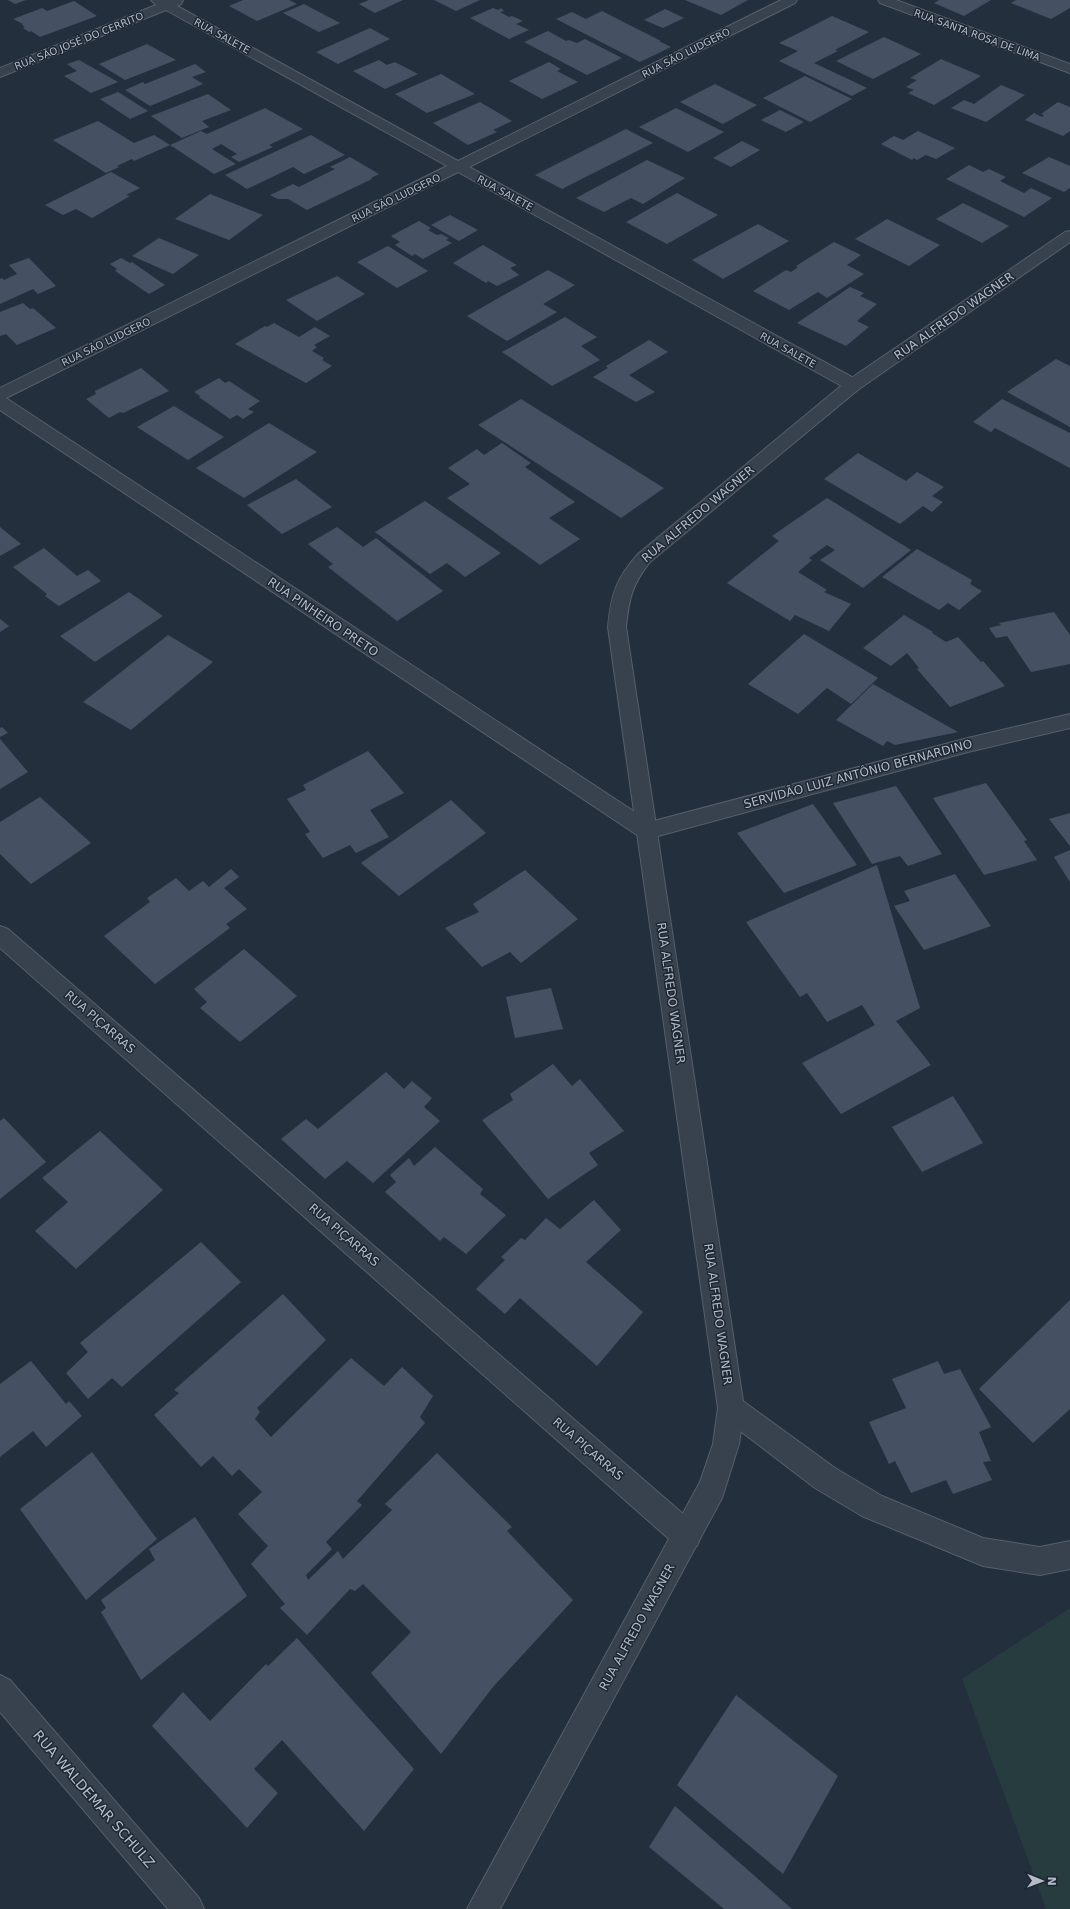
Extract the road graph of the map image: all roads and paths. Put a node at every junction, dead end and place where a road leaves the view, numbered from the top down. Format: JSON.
{"nodes":[{"id":1,"x":791,"y":0,"type":"edge"},
{"id":2,"x":884,"y":0,"type":"edge"},
{"id":3,"x":168,"y":2,"type":"edge"},
{"id":4,"x":1070,"y":69,"type":"edge"},
{"id":5,"x":0,"y":72,"type":"edge"},
{"id":6,"x":458,"y":167,"type":"junction"},
{"id":7,"x":1070,"y":235,"type":"edge"},
{"id":8,"x":853,"y":385,"type":"junction"},
{"id":9,"x":0,"y":395,"type":"edge"},
{"id":10,"x":0,"y":402,"type":"edge"},
{"id":11,"x":1070,"y":721,"type":"edge"},
{"id":12,"x":647,"y":831,"type":"junction"},
{"id":13,"x":0,"y":935,"type":"edge"},
{"id":14,"x":732,"y":1408,"type":"junction"},
{"id":15,"x":687,"y":1536,"type":"junction"},
{"id":16,"x":1070,"y":1555,"type":"edge"},
{"id":17,"x":0,"y":1690,"type":"edge"},
{"id":18,"x":188,"y":1909,"type":"edge"},
{"id":19,"x":483,"y":1909,"type":"edge"}],
"edges":[{"from":1,"to":6,"type":"street","name":"RUA SÃO LUDGERO"},
{"from":2,"to":4,"type":"street","name":"RUA SANTA ROSA DE LIMA"},
{"from":3,"to":5,"type":"street","name":"RUA SÃO JOSÉ DO CERRITO"},
{"from":3,"to":6,"type":"street","name":"RUA SALETE"},
{"from":6,"to":8,"type":"street","name":"RUA SALETE"},
{"from":6,"to":9,"type":"street","name":"RUA SÃO LUDGERO"},
{"from":7,"to":8,"type":"street","name":"RUA ALFREDO WAGNER"},
{"from":8,"to":12,"type":"street","name":"RUA ALFREDO WAGNER"},
{"from":10,"to":12,"type":"street","name":"RUA PINHEIRO PRETO"},
{"from":11,"to":12,"type":"street","name":"SERVIDÃO LUIZ ANTÔNIO BERNARDINO"},
{"from":12,"to":14,"type":"street","name":"RUA ALFREDO WAGNER"},
{"from":13,"to":15,"type":"street","name":"RUA PIÇARRAS"},
{"from":14,"to":15,"type":"street","name":"RUA ALFREDO WAGNER"},
{"from":14,"to":16,"type":"street"},
{"from":15,"to":19,"type":"street","name":"RUA ALFREDO WAGNER"},
{"from":17,"to":18,"type":"street","name":"RUA WALDEMAR SCHULZ"}]}
